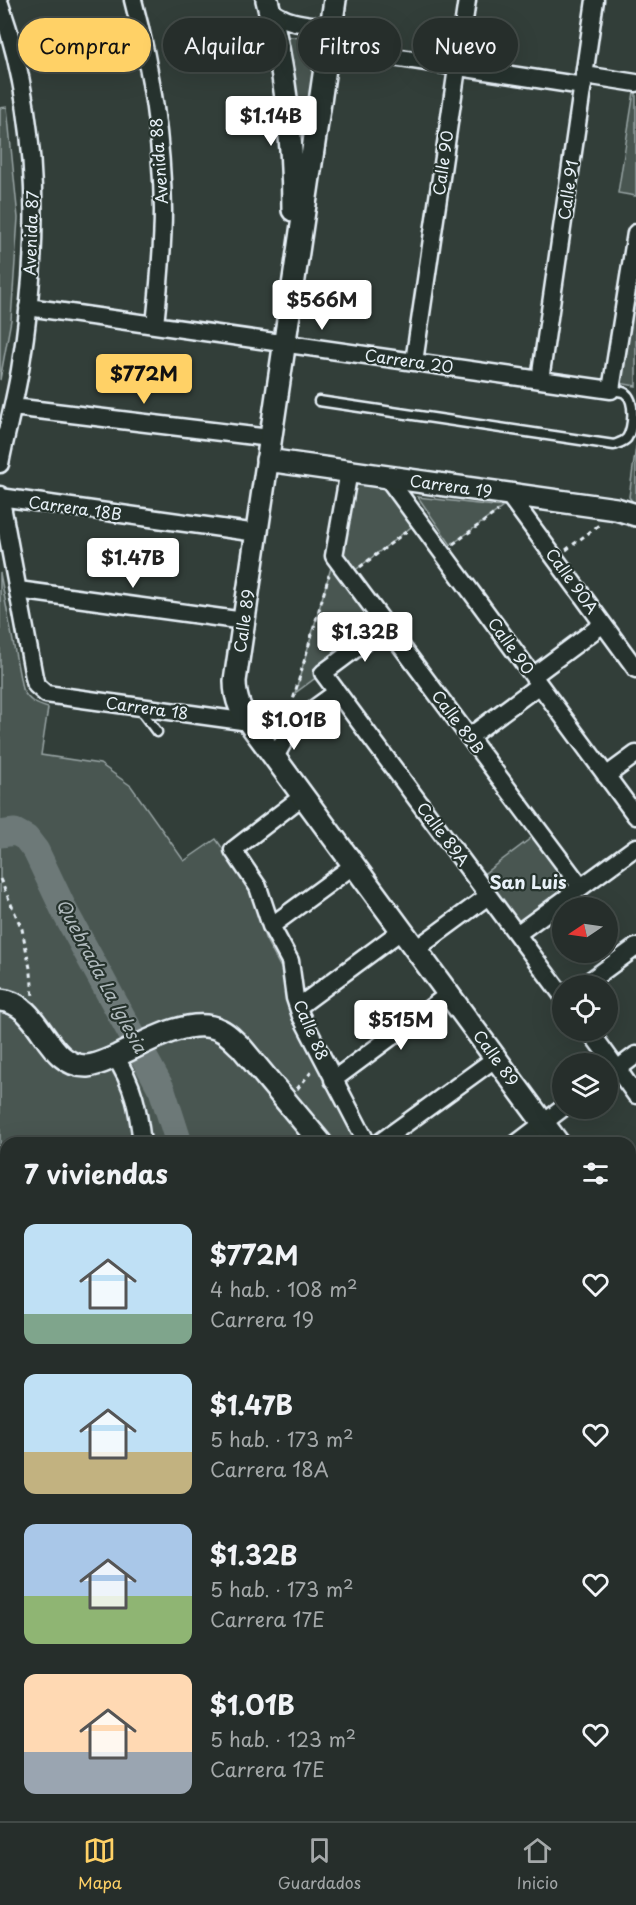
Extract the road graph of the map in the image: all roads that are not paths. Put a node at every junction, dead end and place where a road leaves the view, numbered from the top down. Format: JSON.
{"nodes":[{"id":1,"x":133,"y":0,"type":"edge"},
{"id":2,"x":335,"y":0,"type":"edge"},
{"id":3,"x":467,"y":0,"type":"edge"},
{"id":4,"x":596,"y":0,"type":"edge"},
{"id":5,"x":0,"y":4,"type":"edge"},
{"id":6,"x":268,"y":5,"type":"edge"},
{"id":7,"x":333,"y":18,"type":"edge"},
{"id":8,"x":465,"y":18,"type":"edge"},
{"id":9,"x":298,"y":25,"type":"edge"},
{"id":10,"x":325,"y":72,"type":"edge"},
{"id":11,"x":457,"y":72,"type":"edge"},
{"id":12,"x":506,"y":72,"type":"edge"},
{"id":13,"x":584,"y":80,"type":"junction"},
{"id":14,"x":636,"y":83,"type":"edge"},
{"id":15,"x":636,"y":234,"type":"edge"},
{"id":16,"x":291,"y":292,"type":"junction"},
{"id":17,"x":28,"y":307,"type":"junction"},
{"id":18,"x":155,"y":325,"type":"junction"},
{"id":19,"x":284,"y":343,"type":"junction"},
{"id":20,"x":414,"y":362,"type":"junction"},
{"id":21,"x":540,"y":380,"type":"junction"},
{"id":22,"x":611,"y":390,"type":"junction"},
{"id":23,"x":319,"y":402,"type":"dead end"},
{"id":24,"x":13,"y":407,"type":"junction"},
{"id":25,"x":270,"y":438,"type":"junction"},
{"id":26,"x":267,"y":460,"type":"junction"},
{"id":27,"x":0,"y":464,"type":"edge"},
{"id":28,"x":349,"y":471,"type":"junction"},
{"id":29,"x":386,"y":476,"type":"junction"},
{"id":30,"x":0,"y":496,"type":"edge"},
{"id":31,"x":510,"y":497,"type":"junction"},
{"id":32,"x":631,"y":514,"type":"edge"},
{"id":33,"x":257,"y":534,"type":"junction"},
{"id":34,"x":18,"y":591,"type":"junction"},
{"id":35,"x":244,"y":621,"type":"junction"},
{"id":36,"x":603,"y":624,"type":"junction"},
{"id":37,"x":386,"y":626,"type":"junction"},
{"id":38,"x":636,"y":669,"type":"edge"},
{"id":39,"x":536,"y":680,"type":"junction"},
{"id":40,"x":337,"y":692,"type":"junction"},
{"id":41,"x":138,"y":707,"type":"junction"},
{"id":42,"x":249,"y":722,"type":"junction"},
{"id":43,"x":157,"y":732,"type":"dead end"},
{"id":44,"x":469,"y":737,"type":"junction"},
{"id":45,"x":636,"y":754,"type":"edge"},
{"id":46,"x":275,"y":757,"type":"junction"},
{"id":47,"x":606,"y":776,"type":"junction"},
{"id":48,"x":303,"y":796,"type":"junction"},
{"id":49,"x":636,"y":816,"type":"edge"},
{"id":50,"x":636,"y":847,"type":"edge"},
{"id":51,"x":354,"y":865,"type":"junction"},
{"id":52,"x":581,"y":887,"type":"junction"},
{"id":53,"x":488,"y":896,"type":"junction"},
{"id":54,"x":271,"y":926,"type":"junction"},
{"id":55,"x":402,"y":930,"type":"junction"},
{"id":56,"x":517,"y":934,"type":"junction"},
{"id":57,"x":636,"y":947,"type":"edge"},
{"id":58,"x":416,"y":949,"type":"junction"},
{"id":59,"x":598,"y":975,"type":"edge"},
{"id":60,"x":552,"y":981,"type":"edge"},
{"id":61,"x":449,"y":994,"type":"junction"},
{"id":62,"x":0,"y":1000,"type":"edge"},
{"id":63,"x":298,"y":1007,"type":"junction"},
{"id":64,"x":121,"y":1054,"type":"junction"},
{"id":65,"x":636,"y":1055,"type":"edge"},
{"id":66,"x":496,"y":1058,"type":"junction"},
{"id":67,"x":618,"y":1068,"type":"edge"},
{"id":68,"x":618,"y":1078,"type":"edge"},
{"id":69,"x":333,"y":1080,"type":"junction"},
{"id":70,"x":636,"y":1095,"type":"edge"},
{"id":71,"x":552,"y":1117,"type":"edge"},
{"id":72,"x":544,"y":1123,"type":"junction"},
{"id":73,"x":141,"y":1137,"type":"edge"},
{"id":74,"x":316,"y":1137,"type":"edge"},
{"id":75,"x":364,"y":1137,"type":"edge"},
{"id":76,"x":387,"y":1137,"type":"edge"},
{"id":77,"x":525,"y":1137,"type":"edge"},
{"id":78,"x":554,"y":1137,"type":"edge"}],
"edges":[{"from":1,"to":18,"type":"street","name":"Avenida 88"},
{"from":2,"to":7,"type":"street","name":"Calle 89"},
{"from":3,"to":8,"type":"street","name":"Calle 90"},
{"from":4,"to":13,"type":"street","name":"Calle 91"},
{"from":5,"to":17,"type":"street","name":"Avenida 87"},
{"from":6,"to":9,"type":"street"},
{"from":6,"to":16,"type":"street"},
{"from":10,"to":16,"type":"street","name":"Calle 89"},
{"from":11,"to":20,"type":"street","name":"Calle 90"},
{"from":12,"to":13,"type":"street"},
{"from":13,"to":14,"type":"street"},
{"from":13,"to":21,"type":"street","name":"Calle 91"},
{"from":15,"to":22,"type":"street"},
{"from":16,"to":19,"type":"street","name":"Calle 89"},
{"from":17,"to":18,"type":"street","name":"Carrera 20"},
{"from":17,"to":24,"type":"street","name":"Avenida 87"},
{"from":18,"to":19,"type":"street","name":"Carrera 20"},
{"from":19,"to":20,"type":"street","name":"Carrera 20"},
{"from":19,"to":25,"type":"street","name":"Calle 89"},
{"from":20,"to":21,"type":"street","name":"Carrera 20"},
{"from":21,"to":22,"type":"street","name":"Carrera 20"},
{"from":22,"to":23,"type":"lane"},
{"from":24,"to":25,"type":"street"},
{"from":24,"to":27,"type":"street","name":"Avenida 87"},
{"from":25,"to":26,"type":"street","name":"Calle 89"},
{"from":26,"to":28,"type":"street","name":"Carrera 19"},
{"from":26,"to":33,"type":"street","name":"Calle 89"},
{"from":28,"to":29,"type":"street","name":"Carrera 19"},
{"from":28,"to":37,"type":"street","name":"Calle 89B"},
{"from":29,"to":31,"type":"street","name":"Carrera 19"},
{"from":29,"to":39,"type":"street","name":"Calle 90"},
{"from":30,"to":33,"type":"street","name":"Carrera 18B"},
{"from":30,"to":34,"type":"street"},
{"from":31,"to":32,"type":"street","name":"Carrera 19"},
{"from":31,"to":36,"type":"street","name":"Calle 90A"},
{"from":33,"to":35,"type":"street","name":"Calle 89"},
{"from":34,"to":35,"type":"street"},
{"from":34,"to":41,"type":"street","name":"Carrera 18"},
{"from":35,"to":42,"type":"street","name":"Calle 89"},
{"from":36,"to":38,"type":"street","name":"Calle 90A"},
{"from":36,"to":39,"type":"street"},
{"from":37,"to":40,"type":"street","name":"Calle 89A"},
{"from":37,"to":44,"type":"street","name":"Calle 89B"},
{"from":39,"to":44,"type":"street"},
{"from":39,"to":47,"type":"street","name":"Calle 90"},
{"from":40,"to":46,"type":"street"},
{"from":40,"to":53,"type":"street","name":"Calle 89A"},
{"from":41,"to":42,"type":"street","name":"Carrera 18"},
{"from":41,"to":43,"type":"lane"},
{"from":42,"to":46,"type":"street","name":"Calle 89"},
{"from":44,"to":52,"type":"street","name":"Calle 89B"},
{"from":45,"to":47,"type":"street"},
{"from":46,"to":48,"type":"street","name":"Calle 89"},
{"from":47,"to":49,"type":"street","name":"Calle 90"},
{"from":48,"to":51,"type":"street","name":"Calle 89"},
{"from":48,"to":54,"type":"street","name":"Calle 88"},
{"from":50,"to":52,"type":"street"},
{"from":51,"to":54,"type":"street"},
{"from":51,"to":55,"type":"street","name":"Calle 89"},
{"from":52,"to":56,"type":"street"},
{"from":53,"to":56,"type":"street","name":"Calle 89A"},
{"from":53,"to":58,"type":"street"},
{"from":54,"to":63,"type":"street","name":"Calle 88"},
{"from":55,"to":58,"type":"street","name":"Calle 89"},
{"from":55,"to":63,"type":"street"},
{"from":56,"to":60,"type":"street","name":"Calle 89A"},
{"from":57,"to":59,"type":"street"},
{"from":58,"to":61,"type":"street","name":"Calle 89"},
{"from":61,"to":66,"type":"street","name":"Calle 89"},
{"from":61,"to":69,"type":"street"},
{"from":62,"to":64,"type":"street"},
{"from":63,"to":69,"type":"street","name":"Calle 88"},
{"from":64,"to":73,"type":"street"},
{"from":64,"to":74,"type":"street"},
{"from":65,"to":67,"type":"street"},
{"from":66,"to":72,"type":"street","name":"Calle 89"},
{"from":66,"to":76,"type":"street"},
{"from":68,"to":70,"type":"street"},
{"from":69,"to":75,"type":"street","name":"Calle 88"},
{"from":71,"to":72,"type":"street"},
{"from":72,"to":77,"type":"street"},
{"from":72,"to":78,"type":"street","name":"Calle 89"}]}
